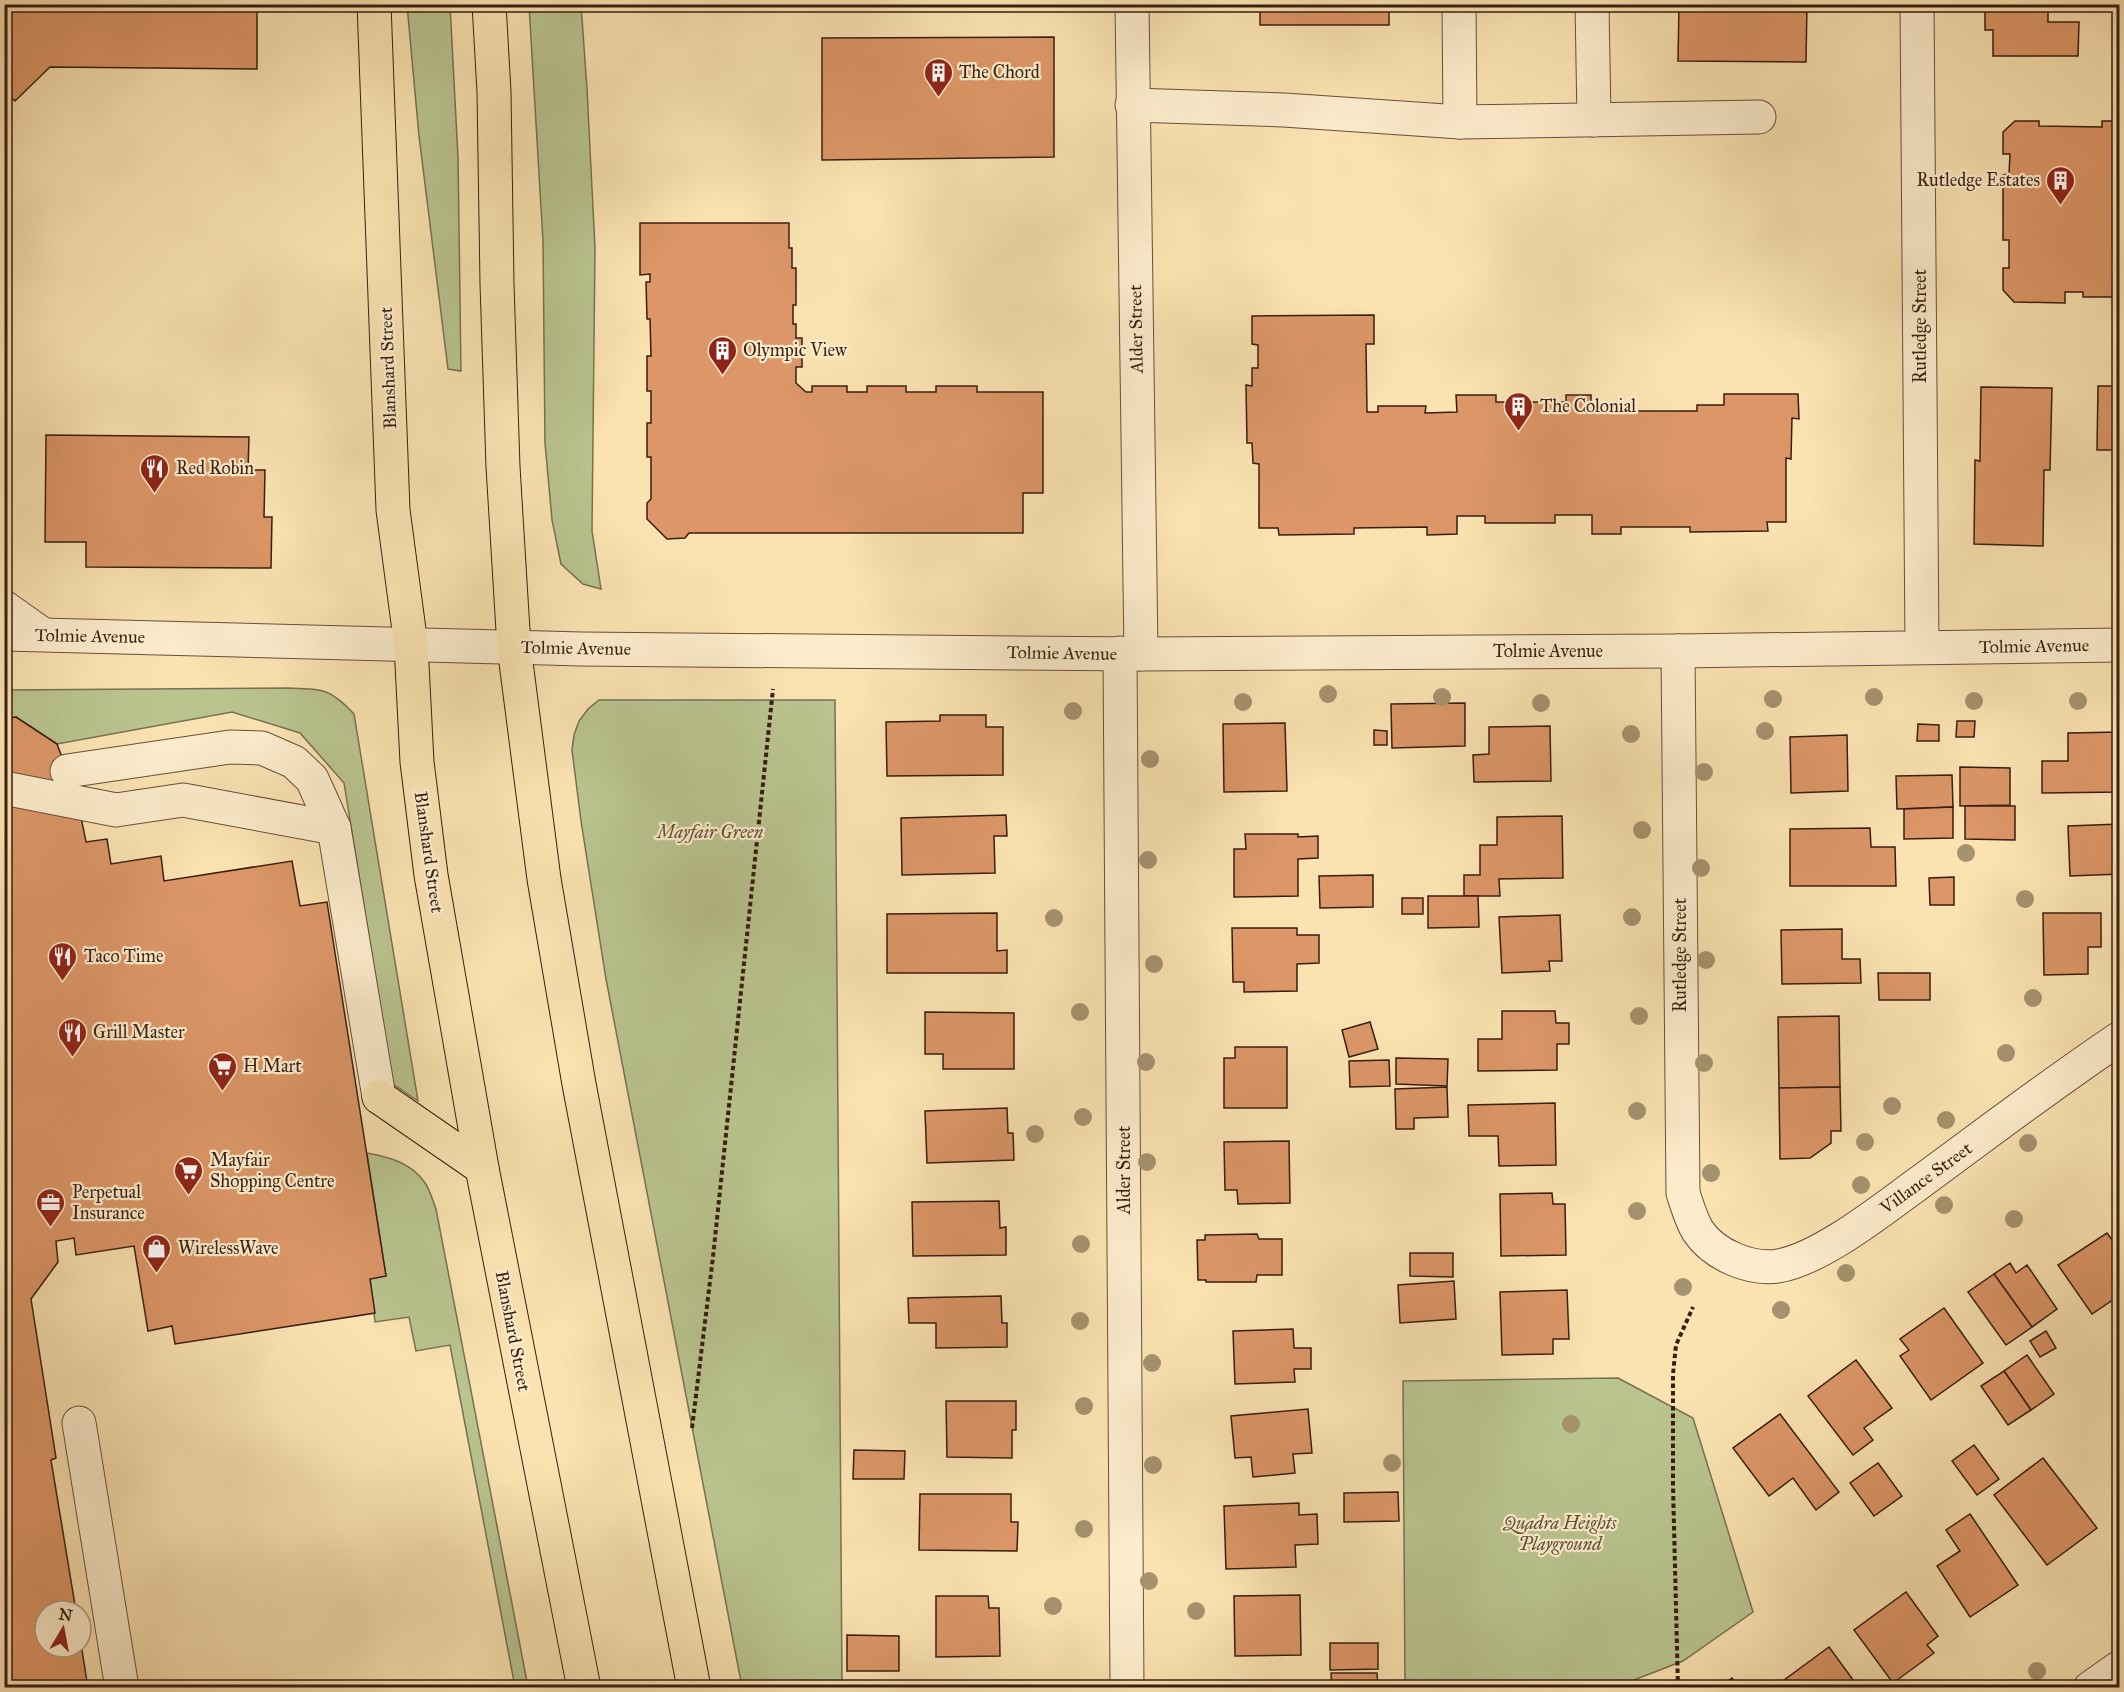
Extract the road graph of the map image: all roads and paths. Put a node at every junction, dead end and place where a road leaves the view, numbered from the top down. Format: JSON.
{"nodes":[{"id":1,"x":374,"y":4,"type":"edge"},
{"id":2,"x":489,"y":4,"type":"edge"},
{"id":3,"x":1132,"y":4,"type":"edge"},
{"id":4,"x":1459,"y":4,"type":"edge"},
{"id":5,"x":1592,"y":4,"type":"edge"},
{"id":6,"x":1917,"y":4,"type":"edge"},
{"id":7,"x":1132,"y":105,"type":"junction"},
{"id":8,"x":1759,"y":117,"type":"dead end"},
{"id":9,"x":1594,"y":120,"type":"junction"},
{"id":10,"x":1460,"y":122,"type":"junction"},
{"id":11,"x":4,"y":607,"type":"edge"},
{"id":12,"x":4,"y":634,"type":"edge"},
{"id":13,"x":42,"y":634,"type":"junction"},
{"id":14,"x":411,"y":645,"type":"junction"},
{"id":15,"x":2120,"y":645,"type":"edge"},
{"id":16,"x":514,"y":647,"type":"junction"},
{"id":17,"x":1922,"y":647,"type":"junction"},
{"id":18,"x":777,"y":650,"type":"junction"},
{"id":19,"x":1678,"y":651,"type":"junction"},
{"id":20,"x":1130,"y":654,"type":"junction"},
{"id":21,"x":67,"y":771,"type":"dead end"},
{"id":22,"x":4,"y":788,"type":"edge"},
{"id":23,"x":334,"y":828,"type":"junction"},
{"id":24,"x":2120,"y":1038,"type":"edge"},
{"id":25,"x":379,"y":1097,"type":"joint"},
{"id":26,"x":482,"y":1168,"type":"junction"},
{"id":27,"x":1716,"y":1250,"type":"joint"},
{"id":28,"x":1694,"y":1307,"type":"dead end"},
{"id":29,"x":79,"y":1423,"type":"dead end"},
{"id":30,"x":692,"y":1428,"type":"dead end"},
{"id":31,"x":2120,"y":1667,"type":"edge"},
{"id":32,"x":122,"y":1688,"type":"edge"},
{"id":33,"x":584,"y":1688,"type":"edge"},
{"id":34,"x":694,"y":1688,"type":"edge"},
{"id":35,"x":1127,"y":1688,"type":"edge"},
{"id":36,"x":1678,"y":1688,"type":"edge"},
{"id":37,"x":2090,"y":1688,"type":"edge"}],
"edges":[{"from":1,"to":14,"type":"main road","name":"Blanshard Street"},
{"from":2,"to":16,"type":"main road"},
{"from":3,"to":7,"type":"street","name":"Alder Street"},
{"from":4,"to":10,"type":"street"},
{"from":5,"to":9,"type":"street"},
{"from":6,"to":17,"type":"street","name":"Rutledge Street"},
{"from":7,"to":10,"type":"street"},
{"from":7,"to":20,"type":"street","name":"Alder Street"},
{"from":8,"to":9,"type":"street"},
{"from":9,"to":10,"type":"street"},
{"from":11,"to":13,"type":"street"},
{"from":12,"to":13,"type":"street","name":"Tolmie Avenue"},
{"from":13,"to":14,"type":"street","name":"Tolmie Avenue"},
{"from":14,"to":16,"type":"street","name":"Tolmie Avenue"},
{"from":14,"to":26,"type":"main road","name":"Blanshard Street"},
{"from":15,"to":17,"type":"street","name":"Tolmie Avenue"},
{"from":16,"to":18,"type":"street","name":"Tolmie Avenue"},
{"from":16,"to":34,"type":"main road"},
{"from":17,"to":19,"type":"street","name":"Tolmie Avenue"},
{"from":18,"to":20,"type":"street","name":"Tolmie Avenue"},
{"from":18,"to":30,"type":"path"},
{"from":19,"to":20,"type":"street","name":"Tolmie Avenue"},
{"from":19,"to":27,"type":"street","name":"Rutledge Street"},
{"from":20,"to":35,"type":"street","name":"Alder Street"},
{"from":21,"to":23,"type":"street"},
{"from":22,"to":23,"type":"street"},
{"from":23,"to":25,"type":"street"},
{"from":24,"to":27,"type":"street","name":"Villance Street"},
{"from":25,"to":26,"type":"main road"},
{"from":26,"to":33,"type":"main road","name":"Blanshard Street"},
{"from":28,"to":36,"type":"path"},
{"from":29,"to":32,"type":"street"},
{"from":31,"to":37,"type":"street"}]}
